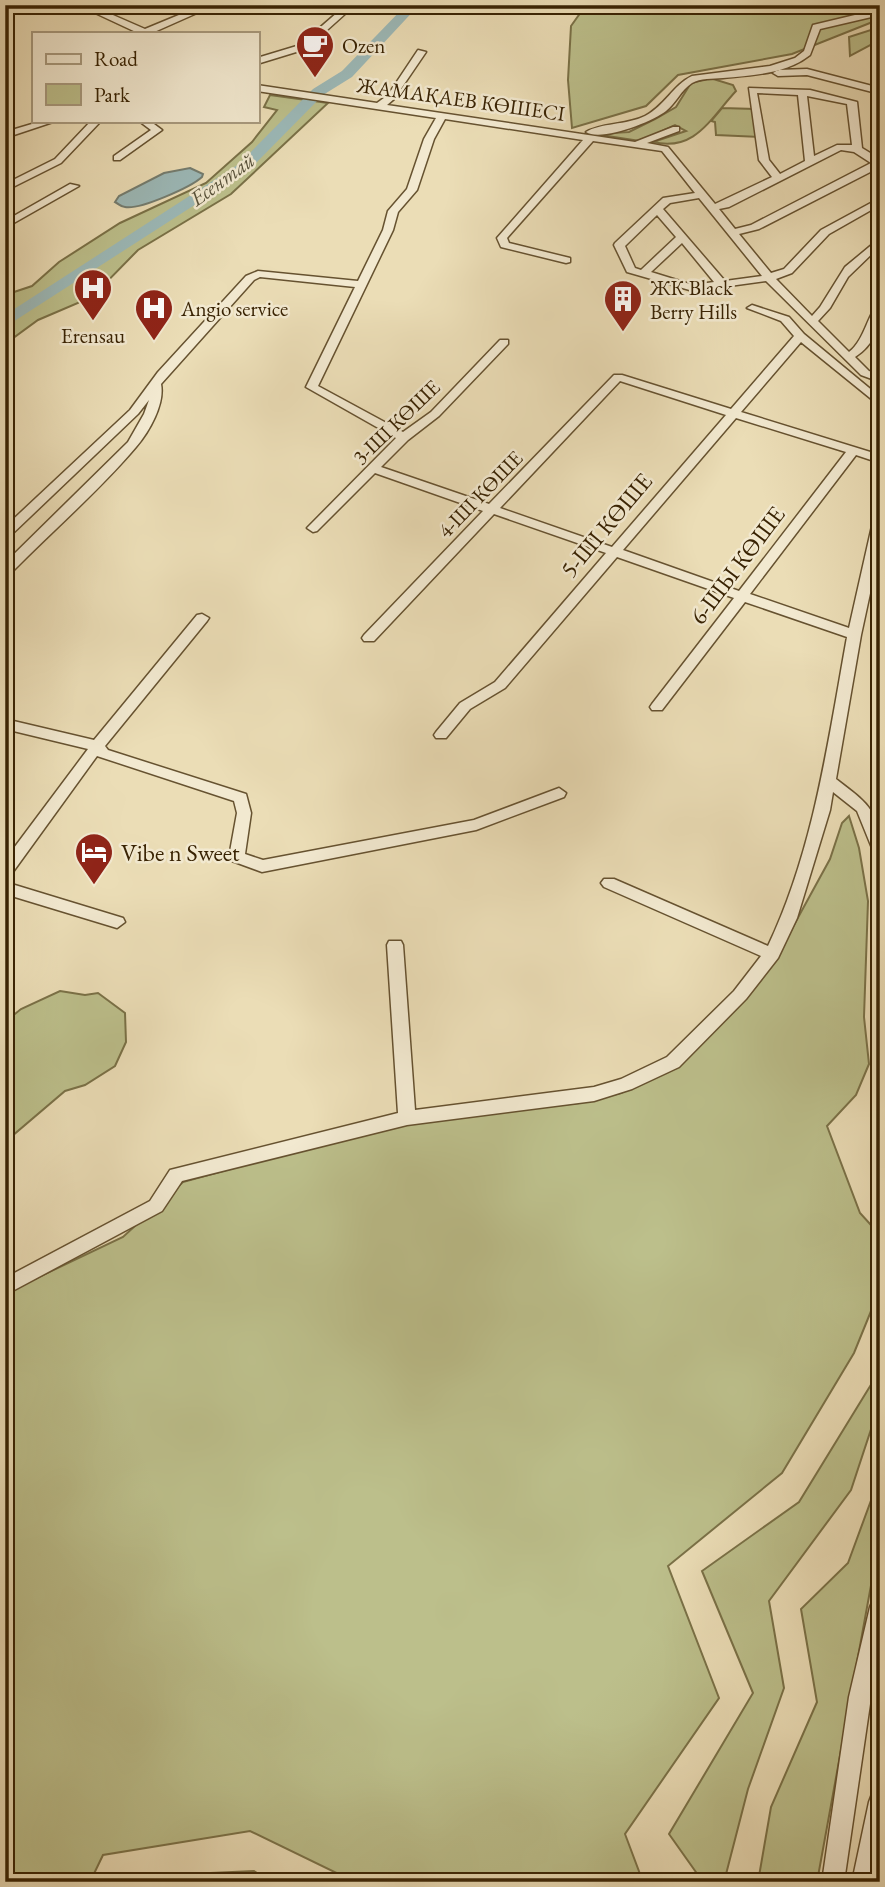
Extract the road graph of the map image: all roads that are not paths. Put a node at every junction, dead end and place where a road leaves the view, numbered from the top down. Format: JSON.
{"nodes":[{"id":1,"x":82,"y":5,"type":"edge"},
{"id":2,"x":211,"y":5,"type":"edge"},
{"id":3,"x":351,"y":5,"type":"edge"},
{"id":4,"x":880,"y":12,"type":"edge"},
{"id":5,"x":143,"y":32,"type":"edge"},
{"id":6,"x":147,"y":32,"type":"edge"},
{"id":7,"x":422,"y":52,"type":"dead end"},
{"id":8,"x":259,"y":60,"type":"edge"},
{"id":9,"x":721,"y":75,"type":"junction"},
{"id":10,"x":259,"y":88,"type":"edge"},
{"id":11,"x":802,"y":92,"type":"junction"},
{"id":12,"x":880,"y":92,"type":"edge"},
{"id":13,"x":380,"y":105,"type":"junction"},
{"id":14,"x":442,"y":116,"type":"junction"},
{"id":15,"x":48,"y":122,"type":"edge"},
{"id":16,"x":95,"y":122,"type":"edge"},
{"id":17,"x":145,"y":122,"type":"edge"},
{"id":18,"x":676,"y":129,"type":"dead end"},
{"id":19,"x":5,"y":135,"type":"edge"},
{"id":20,"x":571,"y":135,"type":"junction"},
{"id":21,"x":590,"y":138,"type":"junction"},
{"id":22,"x":856,"y":144,"type":"junction"},
{"id":23,"x":635,"y":145,"type":"junction"},
{"id":24,"x":117,"y":158,"type":"dead end"},
{"id":25,"x":810,"y":162,"type":"junction"},
{"id":26,"x":879,"y":163,"type":"edge"},
{"id":27,"x":778,"y":178,"type":"junction"},
{"id":28,"x":74,"y":186,"type":"dead end"},
{"id":29,"x":5,"y":188,"type":"edge"},
{"id":30,"x":701,"y":195,"type":"junction"},
{"id":31,"x":880,"y":201,"type":"edge"},
{"id":32,"x":711,"y":208,"type":"junction"},
{"id":33,"x":658,"y":209,"type":"junction"},
{"id":34,"x":5,"y":225,"type":"edge"},
{"id":35,"x":732,"y":233,"type":"junction"},
{"id":36,"x":683,"y":236,"type":"junction"},
{"id":37,"x":880,"y":241,"type":"edge"},
{"id":38,"x":566,"y":260,"type":"dead end"},
{"id":39,"x":643,"y":274,"type":"junction"},
{"id":40,"x":768,"y":278,"type":"junction"},
{"id":41,"x":722,"y":284,"type":"junction"},
{"id":42,"x":362,"y":285,"type":"junction"},
{"id":43,"x":880,"y":307,"type":"edge"},
{"id":44,"x":752,"y":308,"type":"dead end"},
{"id":45,"x":811,"y":321,"type":"junction"},
{"id":46,"x":800,"y":336,"type":"junction"},
{"id":47,"x":504,"y":342,"type":"dead end"},
{"id":48,"x":853,"y":361,"type":"junction"},
{"id":49,"x":880,"y":379,"type":"edge"},
{"id":50,"x":155,"y":382,"type":"junction"},
{"id":51,"x":880,"y":403,"type":"edge"},
{"id":52,"x":732,"y":413,"type":"junction"},
{"id":53,"x":404,"y":437,"type":"junction"},
{"id":54,"x":853,"y":451,"type":"junction"},
{"id":55,"x":88,"y":457,"type":"junction"},
{"id":56,"x":880,"y":459,"type":"edge"},
{"id":57,"x":112,"y":465,"type":"junction"},
{"id":58,"x":375,"y":469,"type":"junction"},
{"id":59,"x":491,"y":508,"type":"junction"},
{"id":60,"x":880,"y":517,"type":"edge"},
{"id":61,"x":313,"y":528,"type":"dead end"},
{"id":62,"x":5,"y":534,"type":"edge"},
{"id":63,"x":613,"y":552,"type":"junction"},
{"id":64,"x":5,"y":571,"type":"edge"},
{"id":65,"x":742,"y":596,"type":"junction"},
{"id":66,"x":202,"y":618,"type":"dead end"},
{"id":67,"x":854,"y":635,"type":"junction"},
{"id":68,"x":369,"y":638,"type":"dead end"},
{"id":69,"x":657,"y":707,"type":"dead end"},
{"id":70,"x":5,"y":724,"type":"edge"},
{"id":71,"x":441,"y":735,"type":"dead end"},
{"id":72,"x":97,"y":746,"type":"junction"},
{"id":73,"x":829,"y":781,"type":"junction"},
{"id":74,"x":559,"y":793,"type":"dead end"},
{"id":75,"x":877,"y":844,"type":"dead end"},
{"id":76,"x":5,"y":872,"type":"edge"},
{"id":77,"x":609,"y":883,"type":"dead end"},
{"id":78,"x":5,"y":888,"type":"edge"},
{"id":79,"x":117,"y":922,"type":"dead end"},
{"id":80,"x":396,"y":945,"type":"dead end"},
{"id":81,"x":772,"y":954,"type":"junction"},
{"id":82,"x":407,"y":1118,"type":"junction"},
{"id":83,"x":5,"y":1287,"type":"edge"},
{"id":84,"x":880,"y":1607,"type":"edge"},
{"id":85,"x":880,"y":1802,"type":"edge"},
{"id":86,"x":833,"y":1882,"type":"edge"},
{"id":87,"x":863,"y":1882,"type":"edge"}],
"edges":[{"from":1,"to":5,"type":"street"},
{"from":2,"to":6,"type":"street"},
{"from":3,"to":8,"type":"street"},
{"from":4,"to":9,"type":"street"},
{"from":7,"to":13,"type":"street"},
{"from":9,"to":12,"type":"street"},
{"from":9,"to":20,"type":"street"},
{"from":10,"to":13,"type":"street","name":"ЖАМАҚАЕВ КӨШЕСІ"},
{"from":11,"to":22,"type":"street"},
{"from":11,"to":25,"type":"street"},
{"from":11,"to":27,"type":"street"},
{"from":13,"to":14,"type":"street","name":"ЖАМАҚАЕВ КӨШЕСІ"},
{"from":14,"to":20,"type":"street","name":"ЖАМАҚАЕВ КӨШЕСІ"},
{"from":14,"to":42,"type":"street"},
{"from":15,"to":19,"type":"street"},
{"from":16,"to":29,"type":"street"},
{"from":17,"to":24,"type":"street"},
{"from":18,"to":23,"type":"street"},
{"from":20,"to":21,"type":"street","name":"ЖАМАҚАЕВ КӨШЕСІ"},
{"from":21,"to":23,"type":"street","name":"ЖАМАҚАЕВ КӨШЕСІ"},
{"from":21,"to":38,"type":"street"},
{"from":22,"to":25,"type":"street"},
{"from":22,"to":26,"type":"street"},
{"from":23,"to":30,"type":"street","name":"ЖАМАҚАЕВ КӨШЕСІ"},
{"from":25,"to":27,"type":"street"},
{"from":26,"to":35,"type":"street"},
{"from":27,"to":32,"type":"street"},
{"from":28,"to":34,"type":"street"},
{"from":30,"to":32,"type":"street","name":"ЖАМАҚАЕВ КӨШЕСІ"},
{"from":30,"to":33,"type":"street"},
{"from":31,"to":40,"type":"street"},
{"from":32,"to":35,"type":"street","name":"ЖАМАҚАЕВ КӨШЕСІ"},
{"from":33,"to":36,"type":"street"},
{"from":33,"to":39,"type":"street"},
{"from":35,"to":40,"type":"street","name":"ЖАМАҚАЕВ КӨШЕСІ"},
{"from":36,"to":39,"type":"street"},
{"from":36,"to":41,"type":"street"},
{"from":37,"to":45,"type":"street"},
{"from":39,"to":41,"type":"street"},
{"from":40,"to":41,"type":"street"},
{"from":40,"to":45,"type":"street","name":"ЖАМАҚАЕВ КӨШЕСІ"},
{"from":42,"to":50,"type":"street"},
{"from":42,"to":53,"type":"street"},
{"from":43,"to":48,"type":"street"},
{"from":44,"to":46,"type":"street"},
{"from":45,"to":48,"type":"street","name":"ЖАМАҚАЕВ КӨШЕСІ"},
{"from":46,"to":51,"type":"street"},
{"from":46,"to":52,"type":"street","name":"5-ШІ КӨШЕ"},
{"from":47,"to":53,"type":"street","name":"3-ШІ КӨШЕ"},
{"from":48,"to":49,"type":"street","name":"ЖАМАҚАЕВ КӨШЕСІ"},
{"from":50,"to":55,"type":"street"},
{"from":50,"to":57,"type":"street"},
{"from":52,"to":54,"type":"street"},
{"from":52,"to":59,"type":"street","name":"4-ШІ КӨШЕ"},
{"from":52,"to":63,"type":"street","name":"5-ШІ КӨШЕ"},
{"from":53,"to":58,"type":"street","name":"3-ШІ КӨШЕ"},
{"from":54,"to":56,"type":"street"},
{"from":54,"to":65,"type":"street","name":"6-ШЫ КӨШЕ"},
{"from":55,"to":57,"type":"street"},
{"from":55,"to":62,"type":"street"},
{"from":57,"to":64,"type":"street"},
{"from":58,"to":59,"type":"street"},
{"from":58,"to":61,"type":"street","name":"3-ШІ КӨШЕ"},
{"from":59,"to":63,"type":"street"},
{"from":59,"to":68,"type":"street","name":"4-ШІ КӨШЕ"},
{"from":60,"to":67,"type":"street"},
{"from":63,"to":65,"type":"street"},
{"from":63,"to":71,"type":"street","name":"5-ШІ КӨШЕ"},
{"from":65,"to":67,"type":"street"},
{"from":65,"to":69,"type":"street","name":"6-ШЫ КӨШЕ"},
{"from":66,"to":72,"type":"street"},
{"from":67,"to":73,"type":"street"},
{"from":70,"to":72,"type":"street"},
{"from":72,"to":74,"type":"street"},
{"from":72,"to":76,"type":"street"},
{"from":73,"to":75,"type":"street"},
{"from":73,"to":81,"type":"street"},
{"from":77,"to":81,"type":"street"},
{"from":78,"to":79,"type":"street"},
{"from":80,"to":82,"type":"street"},
{"from":81,"to":82,"type":"street"},
{"from":82,"to":83,"type":"street"},
{"from":84,"to":86,"type":"street"},
{"from":85,"to":87,"type":"street"}]}
